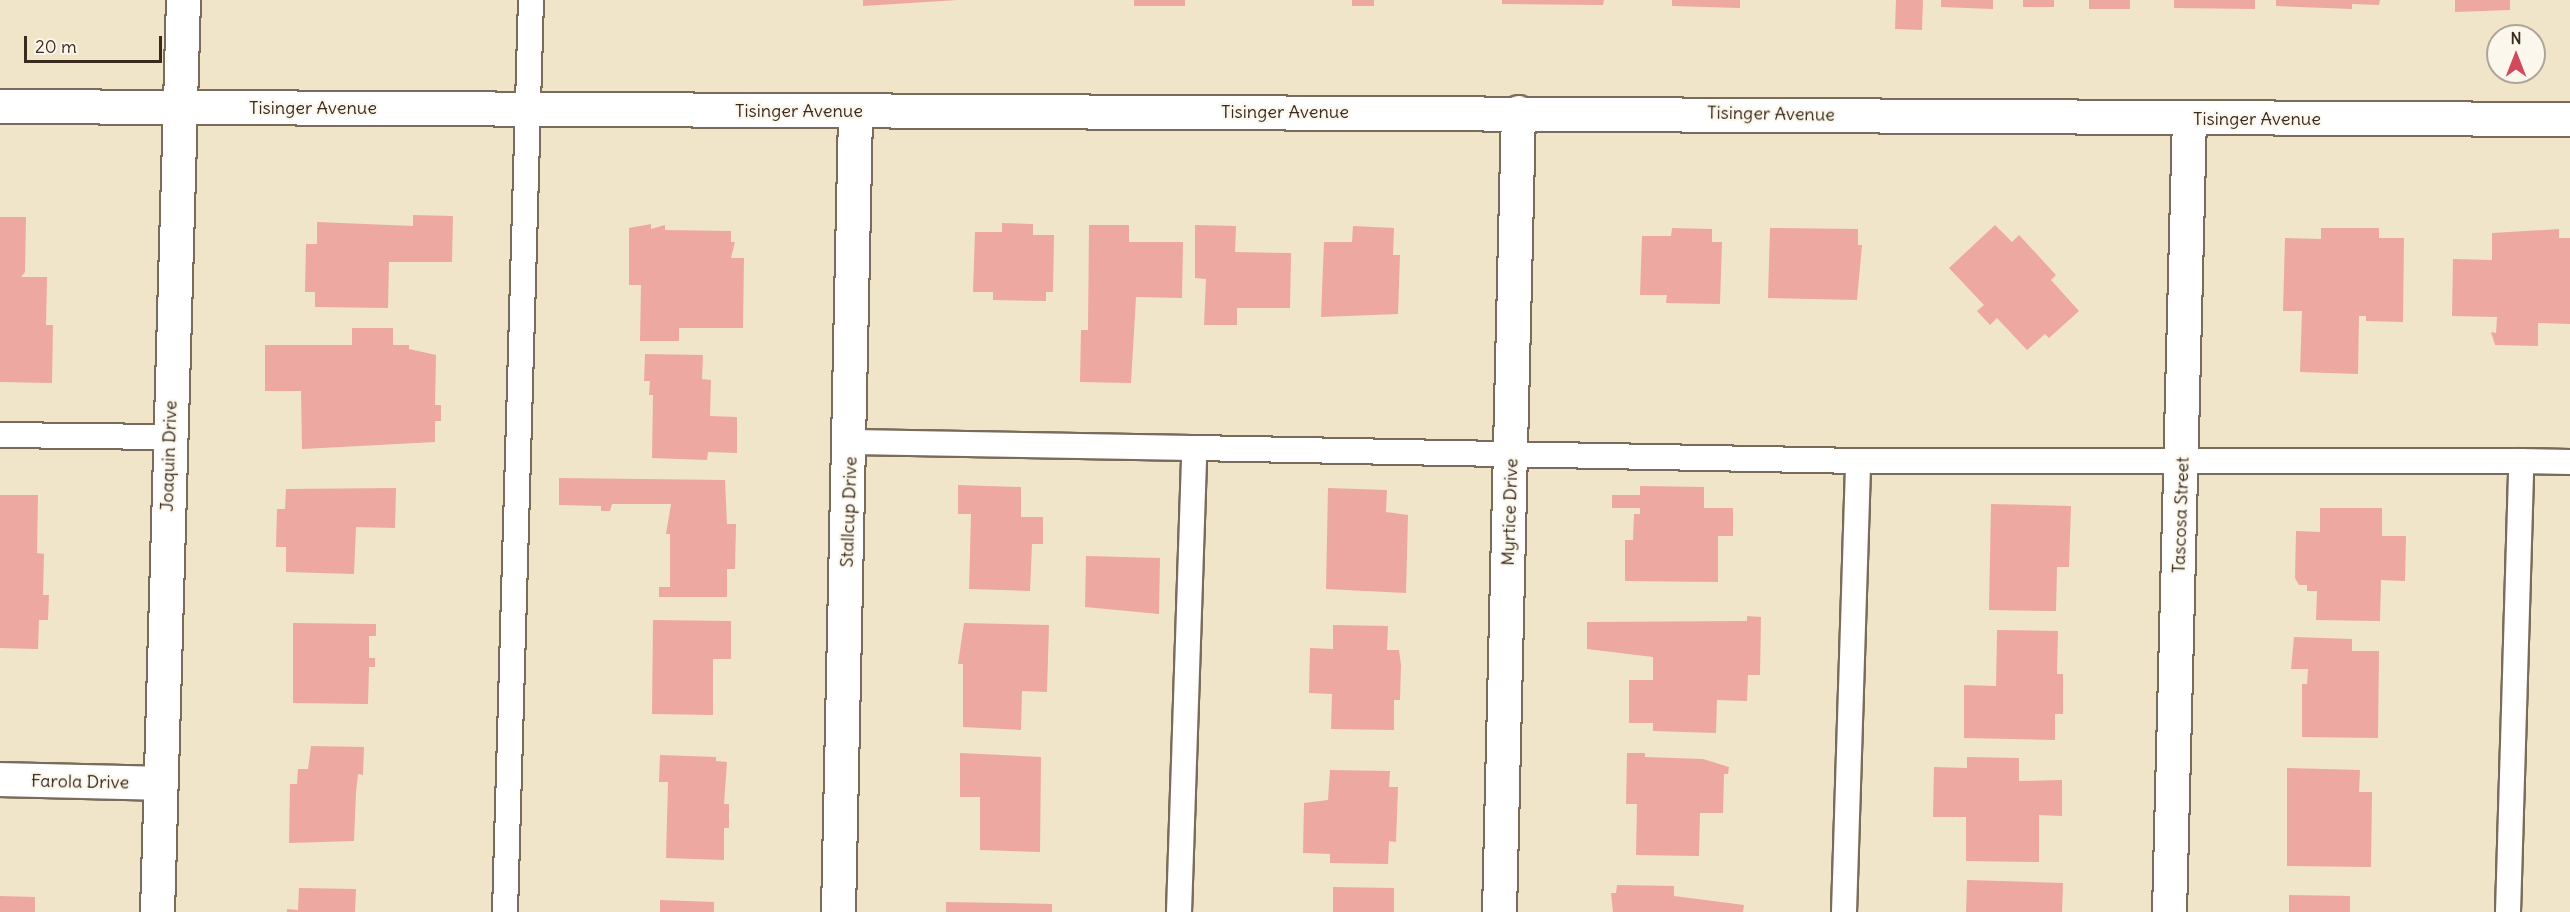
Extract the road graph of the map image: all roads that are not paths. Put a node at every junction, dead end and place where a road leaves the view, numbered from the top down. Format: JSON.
{"nodes":[{"id":1,"x":183,"y":0,"type":"edge"},
{"id":2,"x":531,"y":0,"type":"edge"},
{"id":3,"x":0,"y":106,"type":"edge"},
{"id":4,"x":180,"y":107,"type":"junction"},
{"id":5,"x":528,"y":109,"type":"junction"},
{"id":6,"x":855,"y":112,"type":"junction"},
{"id":7,"x":1518,"y":112,"type":"junction"},
{"id":8,"x":2189,"y":118,"type":"junction"},
{"id":9,"x":2570,"y":119,"type":"edge"},
{"id":10,"x":0,"y":435,"type":"edge"},
{"id":11,"x":169,"y":437,"type":"junction"},
{"id":12,"x":851,"y":442,"type":"junction"},
{"id":13,"x":1194,"y":448,"type":"junction"},
{"id":14,"x":1512,"y":455,"type":"junction"},
{"id":15,"x":2183,"y":459,"type":"junction"},
{"id":16,"x":1858,"y":461,"type":"junction"},
{"id":17,"x":2521,"y":461,"type":"junction"},
{"id":18,"x":2570,"y":462,"type":"edge"},
{"id":19,"x":0,"y":779,"type":"edge"},
{"id":20,"x":161,"y":783,"type":"junction"},
{"id":21,"x":157,"y":912,"type":"edge"},
{"id":22,"x":505,"y":912,"type":"edge"},
{"id":23,"x":838,"y":912,"type":"edge"},
{"id":24,"x":1179,"y":912,"type":"edge"},
{"id":25,"x":1499,"y":912,"type":"edge"},
{"id":26,"x":1844,"y":912,"type":"edge"},
{"id":27,"x":2169,"y":912,"type":"edge"},
{"id":28,"x":2508,"y":912,"type":"edge"}],
"edges":[{"from":1,"to":4,"type":"street","name":"Joaquin Drive"},
{"from":2,"to":5,"type":"lane"},
{"from":3,"to":4,"type":"street","name":"Tisinger Avenue"},
{"from":4,"to":5,"type":"street","name":"Tisinger Avenue"},
{"from":4,"to":11,"type":"street","name":"Joaquin Drive"},
{"from":5,"to":6,"type":"street","name":"Tisinger Avenue"},
{"from":5,"to":22,"type":"lane"},
{"from":6,"to":7,"type":"street","name":"Tisinger Avenue"},
{"from":6,"to":12,"type":"street","name":"Stallcup Drive"},
{"from":7,"to":8,"type":"street","name":"Tisinger Avenue"},
{"from":7,"to":14,"type":"street","name":"Myrtice Drive"},
{"from":8,"to":9,"type":"street","name":"Tisinger Avenue"},
{"from":8,"to":15,"type":"street","name":"Tascosa Street"},
{"from":10,"to":11,"type":"lane"},
{"from":11,"to":20,"type":"street","name":"Joaquin Drive"},
{"from":12,"to":13,"type":"lane"},
{"from":12,"to":23,"type":"street","name":"Stallcup Drive"},
{"from":13,"to":14,"type":"lane"},
{"from":13,"to":24,"type":"lane"},
{"from":14,"to":16,"type":"lane"},
{"from":14,"to":25,"type":"street","name":"Myrtice Drive"},
{"from":15,"to":16,"type":"lane"},
{"from":15,"to":17,"type":"lane"},
{"from":15,"to":27,"type":"street","name":"Tascosa Street"},
{"from":16,"to":26,"type":"lane"},
{"from":17,"to":18,"type":"lane"},
{"from":17,"to":28,"type":"lane"},
{"from":19,"to":20,"type":"street","name":"Farola Drive"},
{"from":20,"to":21,"type":"street","name":"Joaquin Drive"}]}
